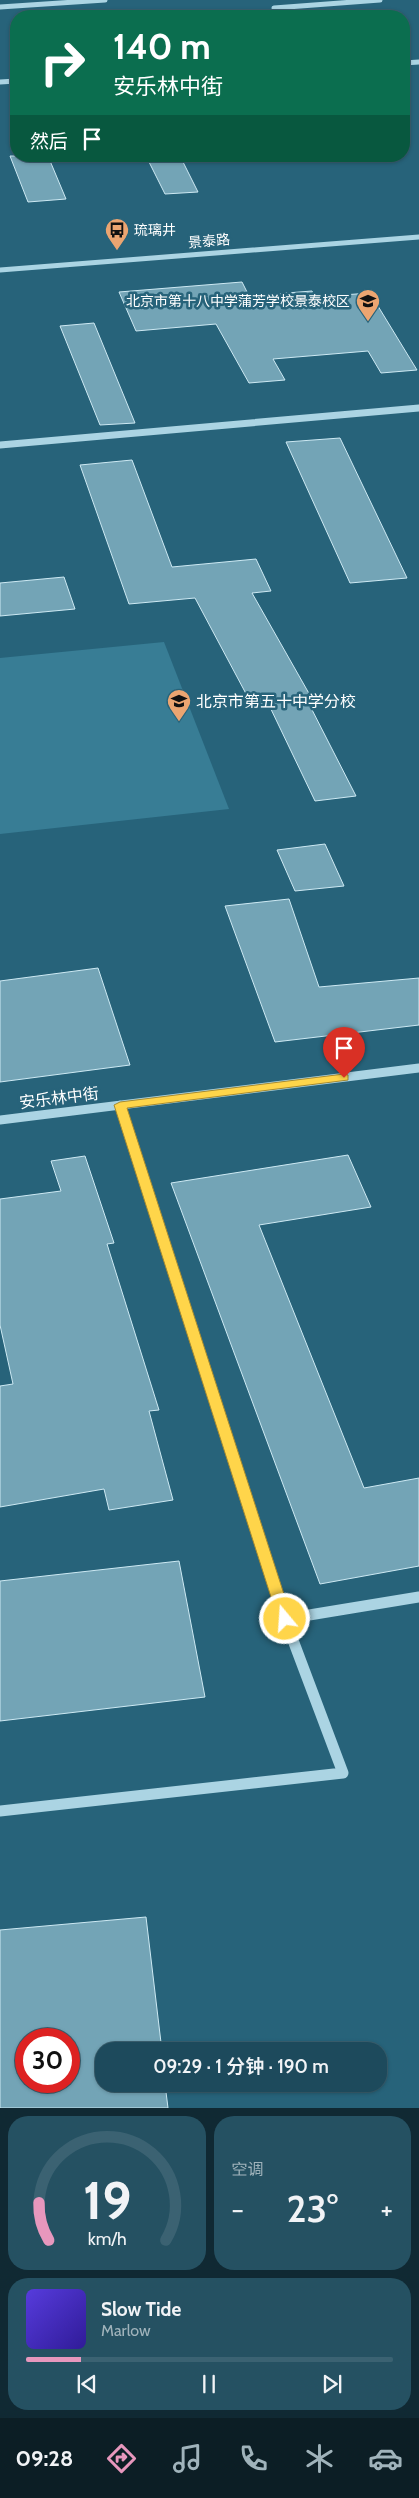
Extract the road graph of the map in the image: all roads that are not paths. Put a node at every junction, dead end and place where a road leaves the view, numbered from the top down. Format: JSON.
{"nodes":[{"id":1,"x":106,"y":0,"type":"edge"},
{"id":2,"x":380,"y":0,"type":"edge"},
{"id":3,"x":0,"y":7,"type":"edge"},
{"id":4,"x":276,"y":10,"type":"edge"},
{"id":5,"x":419,"y":237,"type":"edge"},
{"id":6,"x":0,"y":270,"type":"edge"},
{"id":7,"x":419,"y":408,"type":"edge"},
{"id":8,"x":0,"y":445,"type":"edge"},
{"id":9,"x":419,"y":1068,"type":"edge"},
{"id":10,"x":120,"y":1105,"type":"junction"},
{"id":11,"x":0,"y":1120,"type":"edge"},
{"id":12,"x":419,"y":1597,"type":"edge"},
{"id":13,"x":285,"y":1619,"type":"junction"},
{"id":14,"x":0,"y":1811,"type":"edge"}],
"edges":[{"from":1,"to":3,"type":"street"},
{"from":2,"to":4,"type":"street"},
{"from":5,"to":6,"type":"street","name":"景泰路"},
{"from":7,"to":8,"type":"street"},
{"from":9,"to":10,"type":"street","name":"安乐林中街"},
{"from":10,"to":11,"type":"street","name":"安乐林中街"},
{"from":10,"to":13,"type":"street"},
{"from":12,"to":13,"type":"street"},
{"from":13,"to":14,"type":"street"}]}
